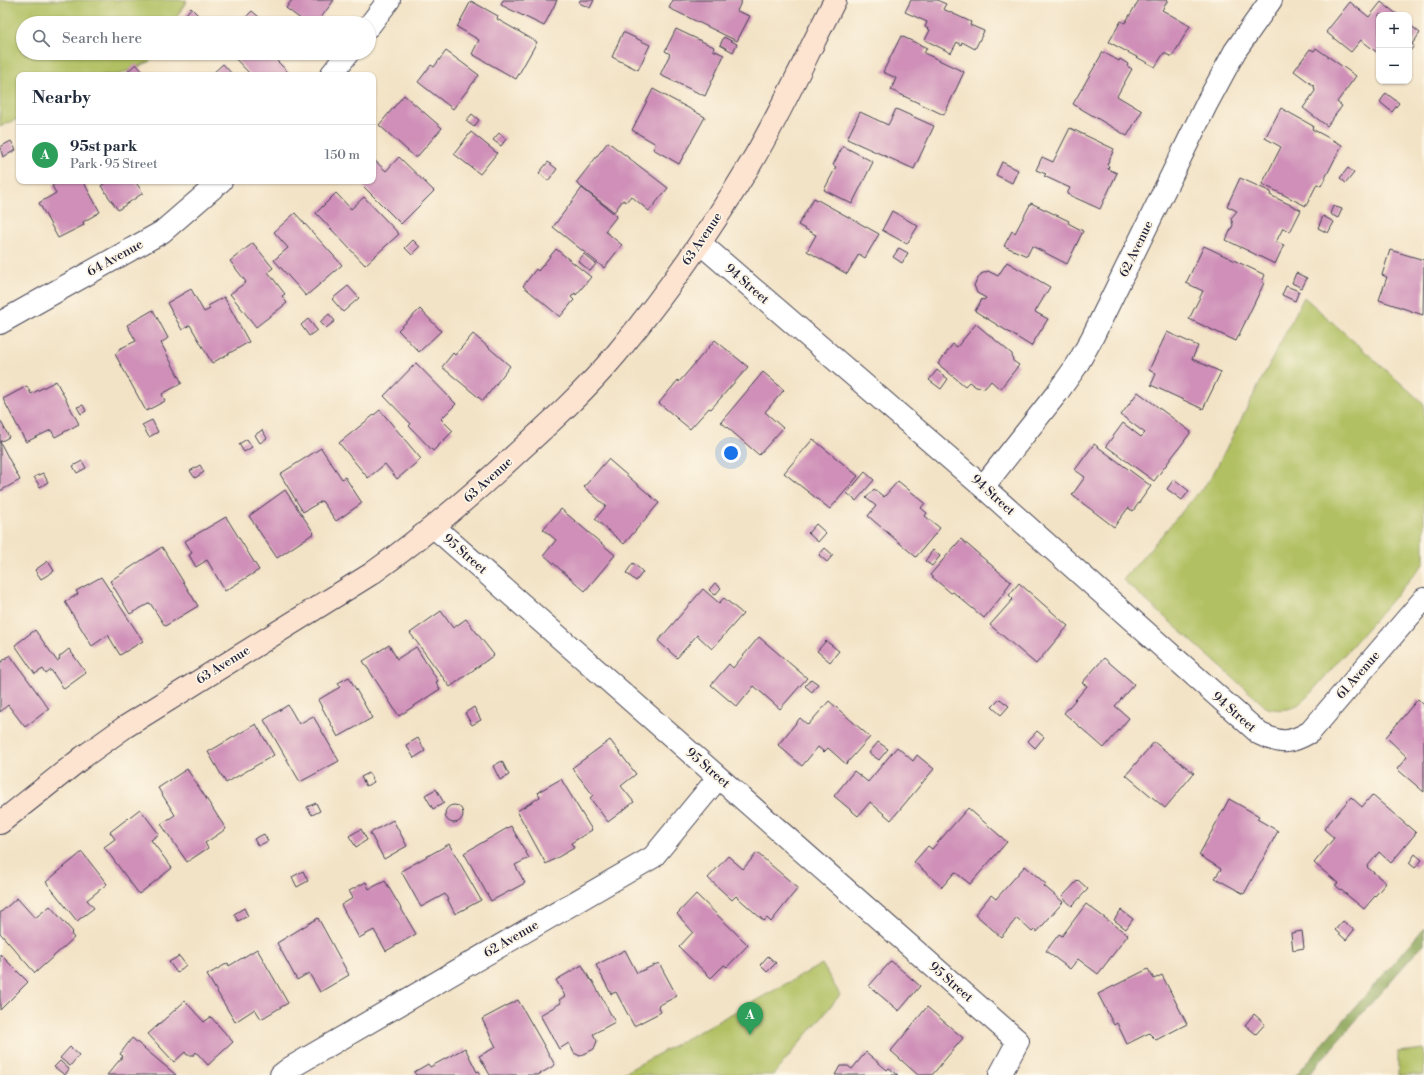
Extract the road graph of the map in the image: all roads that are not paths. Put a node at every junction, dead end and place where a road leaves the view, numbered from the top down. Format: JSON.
{"nodes":[{"id":1,"x":389,"y":0,"type":"edge"},
{"id":2,"x":835,"y":0,"type":"edge"},
{"id":3,"x":1271,"y":0,"type":"edge"},
{"id":4,"x":376,"y":17,"type":"edge"},
{"id":5,"x":343,"y":60,"type":"edge"},
{"id":6,"x":333,"y":72,"type":"edge"},
{"id":7,"x":218,"y":184,"type":"edge"},
{"id":8,"x":700,"y":243,"type":"junction"},
{"id":9,"x":0,"y":323,"type":"edge"},
{"id":10,"x":983,"y":487,"type":"junction"},
{"id":11,"x":434,"y":527,"type":"junction"},
{"id":12,"x":1424,"y":599,"type":"edge"},
{"id":13,"x":1287,"y":743,"type":"joint"},
{"id":14,"x":718,"y":778,"type":"junction"},
{"id":15,"x":0,"y":823,"type":"edge"},
{"id":16,"x":281,"y":1075,"type":"edge"},
{"id":17,"x":1000,"y":1075,"type":"edge"}],
"edges":[{"from":1,"to":4,"type":"street"},
{"from":2,"to":8,"type":"street","name":"63 Avenue"},
{"from":3,"to":10,"type":"street","name":"62 Avenue"},
{"from":5,"to":6,"type":"street"},
{"from":7,"to":9,"type":"street","name":"64 Avenue"},
{"from":8,"to":10,"type":"street","name":"94 Street"},
{"from":8,"to":11,"type":"street","name":"63 Avenue"},
{"from":10,"to":13,"type":"street","name":"94 Street"},
{"from":11,"to":14,"type":"street","name":"95 Street"},
{"from":11,"to":15,"type":"street","name":"63 Avenue"},
{"from":12,"to":13,"type":"street","name":"61 Avenue"},
{"from":14,"to":16,"type":"street","name":"62 Avenue"},
{"from":14,"to":17,"type":"street","name":"95 Street"}]}
